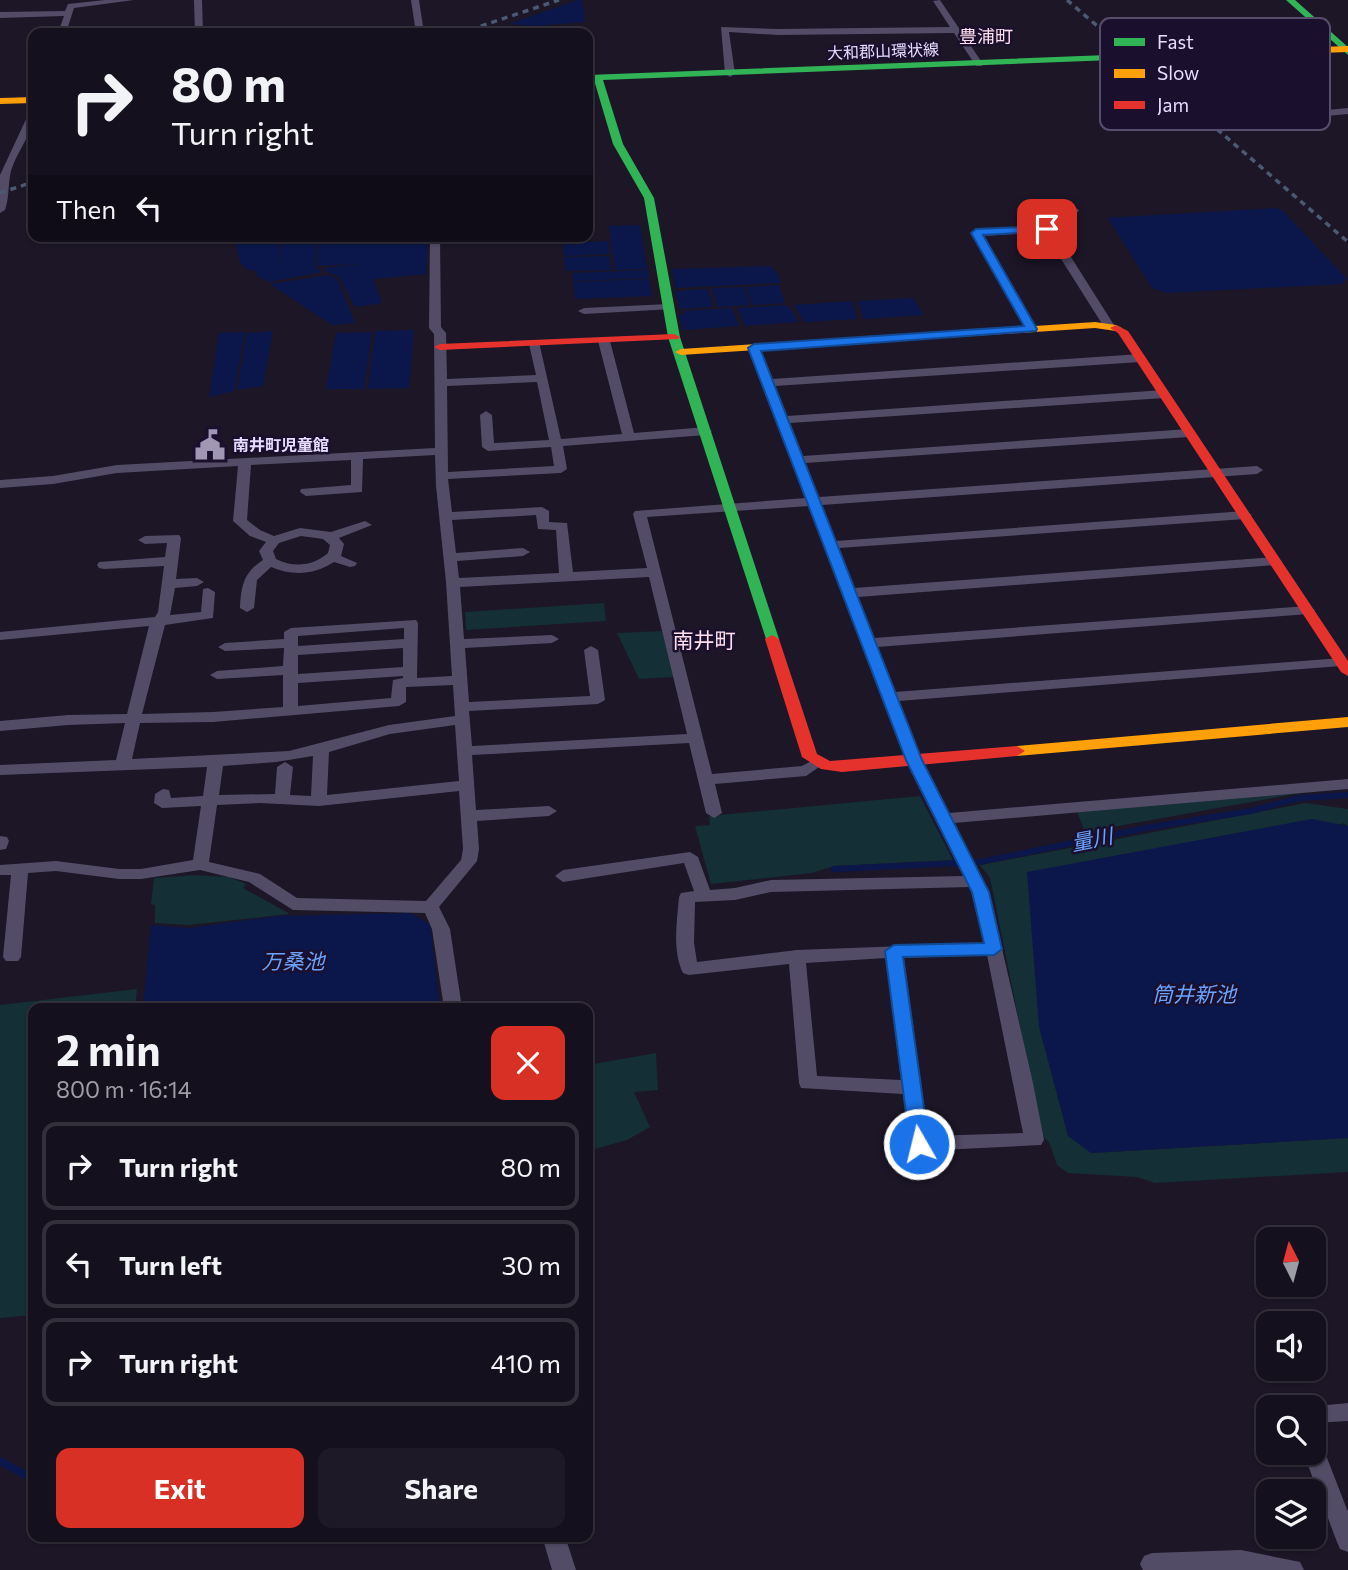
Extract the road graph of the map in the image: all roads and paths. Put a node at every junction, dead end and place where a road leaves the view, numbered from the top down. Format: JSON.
{"nodes":[{"id":1,"x":130,"y":0,"type":"edge"},
{"id":2,"x":198,"y":0,"type":"edge"},
{"id":3,"x":415,"y":0,"type":"edge"},
{"id":4,"x":1290,"y":0,"type":"edge"},
{"id":5,"x":937,"y":1,"type":"edge"},
{"id":6,"x":70,"y":6,"type":"edge"},
{"id":7,"x":0,"y":15,"type":"edge"},
{"id":8,"x":1311,"y":18,"type":"edge"},
{"id":9,"x":63,"y":28,"type":"edge"},
{"id":10,"x":199,"y":28,"type":"edge"},
{"id":11,"x":419,"y":28,"type":"edge"},
{"id":12,"x":955,"y":30,"type":"junction"},
{"id":13,"x":1330,"y":35,"type":"edge"},
{"id":14,"x":1347,"y":50,"type":"edge"},
{"id":15,"x":1100,"y":59,"type":"edge"},
{"id":16,"x":979,"y":64,"type":"junction"},
{"id":17,"x":730,"y":74,"type":"junction"},
{"id":18,"x":593,"y":78,"type":"edge"},
{"id":19,"x":28,"y":100,"type":"edge"},
{"id":20,"x":0,"y":101,"type":"edge"},
{"id":21,"x":1348,"y":111,"type":"edge"},
{"id":22,"x":1330,"y":113,"type":"edge"},
{"id":23,"x":28,"y":126,"type":"edge"},
{"id":24,"x":0,"y":209,"type":"edge"},
{"id":25,"x":1074,"y":210,"type":"dead end"},
{"id":26,"x":1047,"y":229,"type":"junction"},
{"id":27,"x":435,"y":242,"type":"edge"},
{"id":28,"x":669,"y":307,"type":"junction"},
{"id":29,"x":584,"y":311,"type":"dead end"},
{"id":30,"x":1108,"y":325,"type":"junction"},
{"id":31,"x":1031,"y":329,"type":"junction"},
{"id":32,"x":604,"y":341,"type":"junction"},
{"id":33,"x":535,"y":344,"type":"junction"},
{"id":34,"x":677,"y":344,"type":"junction"},
{"id":35,"x":440,"y":347,"type":"junction"},
{"id":36,"x":754,"y":348,"type":"junction"},
{"id":37,"x":1140,"y":358,"type":"junction"},
{"id":38,"x":542,"y":378,"type":"junction"},
{"id":39,"x":440,"y":383,"type":"junction"},
{"id":40,"x":768,"y":383,"type":"junction"},
{"id":41,"x":1164,"y":394,"type":"junction"},
{"id":42,"x":486,"y":415,"type":"dead end"},
{"id":43,"x":782,"y":420,"type":"junction"},
{"id":44,"x":706,"y":432,"type":"junction"},
{"id":45,"x":1189,"y":433,"type":"junction"},
{"id":46,"x":629,"y":438,"type":"junction"},
{"id":47,"x":556,"y":443,"type":"junction"},
{"id":48,"x":442,"y":451,"type":"junction"},
{"id":49,"x":357,"y":455,"type":"junction"},
{"id":50,"x":245,"y":460,"type":"junction"},
{"id":51,"x":797,"y":460,"type":"junction"},
{"id":52,"x":1257,"y":470,"type":"dead end"},
{"id":53,"x":1215,"y":472,"type":"junction"},
{"id":54,"x":442,"y":476,"type":"junction"},
{"id":55,"x":0,"y":484,"type":"edge"},
{"id":56,"x":306,"y":492,"type":"dead end"},
{"id":57,"x":814,"y":502,"type":"junction"},
{"id":58,"x":730,"y":508,"type":"junction"},
{"id":59,"x":1245,"y":515,"type":"junction"},
{"id":60,"x":447,"y":516,"type":"junction"},
{"id":61,"x":365,"y":525,"type":"dead end"},
{"id":62,"x":330,"y":537,"type":"junction"},
{"id":63,"x":145,"y":540,"type":"dead end"},
{"id":64,"x":274,"y":540,"type":"junction"},
{"id":65,"x":831,"y":545,"type":"junction"},
{"id":66,"x":523,"y":552,"type":"dead end"},
{"id":67,"x":451,"y":556,"type":"junction"},
{"id":68,"x":332,"y":557,"type":"junction"},
{"id":69,"x":171,"y":561,"type":"junction"},
{"id":70,"x":270,"y":561,"type":"junction"},
{"id":71,"x":1275,"y":561,"type":"junction"},
{"id":72,"x":350,"y":563,"type":"dead end"},
{"id":73,"x":104,"y":565,"type":"dead end"},
{"id":74,"x":656,"y":572,"type":"junction"},
{"id":75,"x":566,"y":577,"type":"junction"},
{"id":76,"x":453,"y":583,"type":"junction"},
{"id":77,"x":168,"y":584,"type":"junction"},
{"id":78,"x":849,"y":593,"type":"junction"},
{"id":79,"x":247,"y":608,"type":"dead end"},
{"id":80,"x":1308,"y":610,"type":"junction"},
{"id":81,"x":160,"y":620,"type":"junction"},
{"id":82,"x":0,"y":636,"type":"edge"},
{"id":83,"x":552,"y":639,"type":"dead end"},
{"id":84,"x":411,"y":643,"type":"joint"},
{"id":85,"x":869,"y":643,"type":"junction"},
{"id":86,"x":458,"y":644,"type":"junction"},
{"id":87,"x":290,"y":647,"type":"junction"},
{"id":88,"x":225,"y":648,"type":"dead end"},
{"id":89,"x":591,"y":650,"type":"dead end"},
{"id":90,"x":1344,"y":667,"type":"edge"},
{"id":91,"x":217,"y":675,"type":"dead end"},
{"id":92,"x":290,"y":675,"type":"junction"},
{"id":93,"x":410,"y":677,"type":"junction"},
{"id":94,"x":460,"y":680,"type":"junction"},
{"id":95,"x":890,"y":697,"type":"junction"},
{"id":96,"x":290,"y":710,"type":"junction"},
{"id":97,"x":463,"y":714,"type":"junction"},
{"id":98,"x":133,"y":717,"type":"junction"},
{"id":99,"x":1348,"y":722,"type":"edge"},
{"id":100,"x":0,"y":726,"type":"edge"},
{"id":101,"x":694,"y":738,"type":"junction"},
{"id":102,"x":321,"y":747,"type":"junction"},
{"id":103,"x":465,"y":751,"type":"junction"},
{"id":104,"x":914,"y":760,"type":"junction"},
{"id":105,"x":216,"y":761,"type":"junction"},
{"id":106,"x":817,"y":763,"type":"junction"},
{"id":107,"x":123,"y":764,"type":"junction"},
{"id":108,"x":285,"y":767,"type":"dead end"},
{"id":109,"x":0,"y":770,"type":"edge"},
{"id":110,"x":705,"y":780,"type":"junction"},
{"id":111,"x":1348,"y":784,"type":"edge"},
{"id":112,"x":468,"y":785,"type":"junction"},
{"id":113,"x":163,"y":794,"type":"dead end"},
{"id":114,"x":282,"y":800,"type":"junction"},
{"id":115,"x":210,"y":801,"type":"junction"},
{"id":116,"x":319,"y":801,"type":"junction"},
{"id":117,"x":549,"y":811,"type":"dead end"},
{"id":118,"x":714,"y":813,"type":"dead end"},
{"id":119,"x":469,"y":816,"type":"junction"},
{"id":120,"x":944,"y":819,"type":"junction"},
{"id":121,"x":200,"y":866,"type":"junction"},
{"id":122,"x":20,"y":867,"type":"junction"},
{"id":123,"x":969,"y":869,"type":"junction"},
{"id":124,"x":0,"y":870,"type":"edge"},
{"id":125,"x":563,"y":876,"type":"dead end"},
{"id":126,"x":704,"y":896,"type":"junction"},
{"id":127,"x":430,"y":907,"type":"junction"},
{"id":128,"x":7,"y":939,"type":"edge"},
{"id":129,"x":994,"y":949,"type":"junction"},
{"id":130,"x":894,"y":951,"type":"junction"},
{"id":131,"x":797,"y":956,"type":"junction"},
{"id":132,"x":12,"y":957,"type":"dead end"},
{"id":133,"x":452,"y":1003,"type":"edge"},
{"id":134,"x":912,"y":1087,"type":"junction"},
{"id":135,"x":1348,"y":1412,"type":"edge"},
{"id":136,"x":1326,"y":1413,"type":"edge"},
{"id":137,"x":1319,"y":1465,"type":"edge"},
{"id":138,"x":555,"y":1542,"type":"edge"},
{"id":139,"x":1348,"y":1542,"type":"edge"},
{"id":140,"x":1152,"y":1564,"type":"dead end"},
{"id":141,"x":1209,"y":1565,"type":"edge"},
{"id":142,"x":564,"y":1570,"type":"edge"},
{"id":143,"x":1292,"y":1570,"type":"edge"}],
"edges":[{"from":1,"to":6,"type":"street"},
{"from":2,"to":10,"type":"street"},
{"from":3,"to":11,"type":"street"},
{"from":4,"to":8,"type":"street"},
{"from":5,"to":12,"type":"street"},
{"from":6,"to":7,"type":"street"},
{"from":6,"to":9,"type":"street"},
{"from":12,"to":16,"type":"street"},
{"from":12,"to":17,"type":"street"},
{"from":13,"to":14,"type":"street"},
{"from":15,"to":16,"type":"street","name":"大和郡山環状線"},
{"from":16,"to":17,"type":"street","name":"大和郡山環状線"},
{"from":17,"to":18,"type":"street","name":"大和郡山環状線"},
{"from":18,"to":28,"type":"street"},
{"from":19,"to":20,"type":"street"},
{"from":21,"to":22,"type":"street"},
{"from":23,"to":24,"type":"street"},
{"from":25,"to":26,"type":"street"},
{"from":26,"to":30,"type":"street"},
{"from":26,"to":31,"type":"street"},
{"from":27,"to":35,"type":"street"},
{"from":28,"to":29,"type":"street"},
{"from":28,"to":34,"type":"street"},
{"from":30,"to":31,"type":"street"},
{"from":30,"to":37,"type":"street"},
{"from":31,"to":36,"type":"street"},
{"from":32,"to":33,"type":"street"},
{"from":32,"to":34,"type":"street"},
{"from":32,"to":46,"type":"street"},
{"from":33,"to":35,"type":"street"},
{"from":33,"to":38,"type":"street"},
{"from":34,"to":36,"type":"street"},
{"from":34,"to":44,"type":"street"},
{"from":35,"to":39,"type":"street"},
{"from":36,"to":40,"type":"street"},
{"from":37,"to":40,"type":"street"},
{"from":37,"to":41,"type":"street"},
{"from":38,"to":39,"type":"street"},
{"from":38,"to":47,"type":"street"},
{"from":39,"to":48,"type":"street"},
{"from":40,"to":43,"type":"street"},
{"from":41,"to":43,"type":"street"},
{"from":41,"to":45,"type":"street"},
{"from":42,"to":47,"type":"street"},
{"from":43,"to":51,"type":"street"},
{"from":44,"to":46,"type":"street"},
{"from":44,"to":58,"type":"street"},
{"from":45,"to":51,"type":"street"},
{"from":45,"to":53,"type":"street"},
{"from":46,"to":47,"type":"street"},
{"from":47,"to":54,"type":"street"},
{"from":48,"to":49,"type":"street"},
{"from":48,"to":54,"type":"street"},
{"from":49,"to":50,"type":"street"},
{"from":49,"to":56,"type":"street"},
{"from":50,"to":55,"type":"street"},
{"from":50,"to":64,"type":"street"},
{"from":51,"to":57,"type":"street"},
{"from":52,"to":53,"type":"street"},
{"from":53,"to":57,"type":"street"},
{"from":53,"to":59,"type":"street"},
{"from":54,"to":60,"type":"street"},
{"from":57,"to":58,"type":"street"},
{"from":57,"to":65,"type":"street"},
{"from":58,"to":74,"type":"street"},
{"from":58,"to":106,"type":"street"},
{"from":59,"to":65,"type":"street"},
{"from":59,"to":71,"type":"street"},
{"from":60,"to":67,"type":"street"},
{"from":60,"to":75,"type":"street"},
{"from":61,"to":62,"type":"street"},
{"from":62,"to":64,"type":"street"},
{"from":62,"to":68,"type":"street"},
{"from":63,"to":69,"type":"street"},
{"from":64,"to":70,"type":"street"},
{"from":65,"to":78,"type":"street"},
{"from":66,"to":67,"type":"street"},
{"from":67,"to":76,"type":"street"},
{"from":68,"to":70,"type":"street"},
{"from":68,"to":72,"type":"street"},
{"from":69,"to":73,"type":"street"},
{"from":69,"to":77,"type":"street"},
{"from":70,"to":79,"type":"street"},
{"from":71,"to":78,"type":"street"},
{"from":71,"to":80,"type":"street"},
{"from":74,"to":75,"type":"street"},
{"from":74,"to":101,"type":"street"},
{"from":75,"to":76,"type":"street"},
{"from":76,"to":86,"type":"street"},
{"from":77,"to":81,"type":"street"},
{"from":77,"to":81,"type":"street"},
{"from":78,"to":85,"type":"street"},
{"from":80,"to":85,"type":"street"},
{"from":80,"to":90,"type":"street"},
{"from":81,"to":82,"type":"street"},
{"from":81,"to":98,"type":"street"},
{"from":83,"to":86,"type":"street"},
{"from":84,"to":87,"type":"street"},
{"from":84,"to":93,"type":"street"},
{"from":85,"to":95,"type":"street"},
{"from":86,"to":94,"type":"street"},
{"from":87,"to":88,"type":"street"},
{"from":87,"to":92,"type":"street"},
{"from":89,"to":97,"type":"street"},
{"from":90,"to":95,"type":"street"},
{"from":91,"to":92,"type":"street"},
{"from":92,"to":93,"type":"street"},
{"from":92,"to":96,"type":"street"},
{"from":93,"to":94,"type":"street"},
{"from":93,"to":96,"type":"street"},
{"from":94,"to":97,"type":"street"},
{"from":95,"to":104,"type":"street"},
{"from":96,"to":98,"type":"street"},
{"from":97,"to":102,"type":"street"},
{"from":97,"to":103,"type":"street"},
{"from":98,"to":100,"type":"street"},
{"from":98,"to":107,"type":"street"},
{"from":99,"to":104,"type":"street"},
{"from":101,"to":103,"type":"street"},
{"from":101,"to":110,"type":"street"},
{"from":102,"to":105,"type":"street"},
{"from":102,"to":116,"type":"street"},
{"from":103,"to":112,"type":"street"},
{"from":104,"to":106,"type":"street"},
{"from":104,"to":120,"type":"street"},
{"from":105,"to":107,"type":"street"},
{"from":105,"to":115,"type":"street"},
{"from":106,"to":110,"type":"street"},
{"from":107,"to":109,"type":"street"},
{"from":108,"to":114,"type":"street"},
{"from":110,"to":118,"type":"street"},
{"from":111,"to":120,"type":"street"},
{"from":112,"to":116,"type":"street"},
{"from":112,"to":119,"type":"street"},
{"from":113,"to":115,"type":"street"},
{"from":114,"to":115,"type":"street"},
{"from":114,"to":116,"type":"street"},
{"from":115,"to":121,"type":"street"},
{"from":117,"to":119,"type":"street"},
{"from":119,"to":127,"type":"street"},
{"from":120,"to":123,"type":"street"},
{"from":121,"to":122,"type":"street"},
{"from":121,"to":127,"type":"street"},
{"from":122,"to":124,"type":"street"},
{"from":122,"to":128,"type":"street"},
{"from":123,"to":126,"type":"street"},
{"from":123,"to":129,"type":"street"},
{"from":125,"to":126,"type":"street"},
{"from":126,"to":131,"type":"street"},
{"from":127,"to":133,"type":"street"},
{"from":128,"to":132,"type":"street"},
{"from":129,"to":130,"type":"street"},
{"from":129,"to":134,"type":"street"},
{"from":130,"to":131,"type":"street"},
{"from":130,"to":134,"type":"street"},
{"from":131,"to":134,"type":"street"},
{"from":135,"to":136,"type":"street"},
{"from":137,"to":139,"type":"street"},
{"from":138,"to":142,"type":"street"},
{"from":140,"to":141,"type":"street"},
{"from":141,"to":143,"type":"street"}]}
